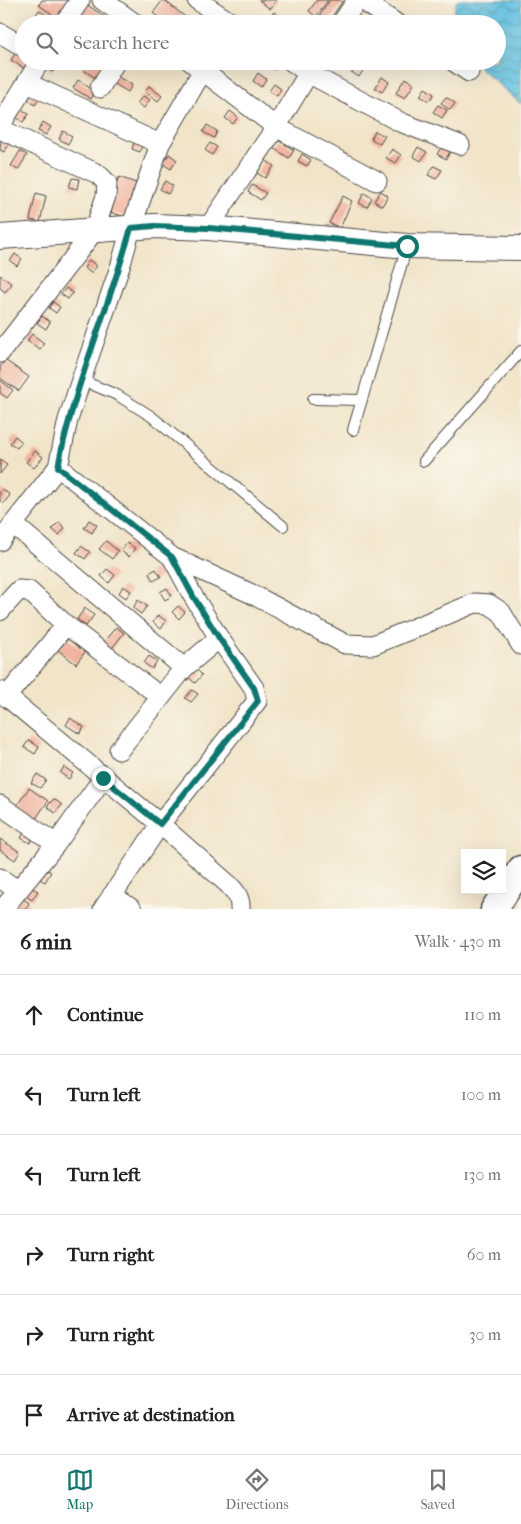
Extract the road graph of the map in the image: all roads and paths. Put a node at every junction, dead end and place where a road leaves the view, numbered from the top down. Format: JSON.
{"nodes":[{"id":1,"x":80,"y":0,"type":"edge"},
{"id":2,"x":102,"y":0,"type":"edge"},
{"id":3,"x":197,"y":0,"type":"edge"},
{"id":4,"x":357,"y":0,"type":"edge"},
{"id":5,"x":362,"y":0,"type":"edge"},
{"id":6,"x":70,"y":15,"type":"edge"},
{"id":7,"x":123,"y":15,"type":"edge"},
{"id":8,"x":220,"y":15,"type":"edge"},
{"id":9,"x":347,"y":15,"type":"edge"},
{"id":10,"x":384,"y":15,"type":"edge"},
{"id":11,"x":0,"y":33,"type":"edge"},
{"id":12,"x":15,"y":42,"type":"edge"},
{"id":13,"x":35,"y":70,"type":"edge"},
{"id":14,"x":111,"y":70,"type":"edge"},
{"id":15,"x":194,"y":70,"type":"edge"},
{"id":16,"x":201,"y":70,"type":"edge"},
{"id":17,"x":310,"y":70,"type":"edge"},
{"id":18,"x":317,"y":70,"type":"edge"},
{"id":19,"x":467,"y":70,"type":"edge"},
{"id":20,"x":470,"y":72,"type":"dead end"},
{"id":21,"x":27,"y":83,"type":"junction"},
{"id":22,"x":100,"y":88,"type":"dead end"},
{"id":23,"x":0,"y":127,"type":"edge"},
{"id":24,"x":276,"y":127,"type":"junction"},
{"id":25,"x":160,"y":144,"type":"junction"},
{"id":26,"x":460,"y":145,"type":"dead end"},
{"id":27,"x":376,"y":180,"type":"dead end"},
{"id":28,"x":131,"y":228,"type":"junction"},
{"id":29,"x":208,"y":228,"type":"junction"},
{"id":30,"x":94,"y":231,"type":"junction"},
{"id":31,"x":2,"y":240,"type":"edge"},
{"id":32,"x":407,"y":246,"type":"junction"},
{"id":33,"x":521,"y":248,"type":"edge"},
{"id":34,"x":521,"y":351,"type":"edge"},
{"id":35,"x":0,"y":353,"type":"edge"},
{"id":36,"x":81,"y":380,"type":"junction"},
{"id":37,"x":313,"y":399,"type":"dead end"},
{"id":38,"x":362,"y":400,"type":"junction"},
{"id":39,"x":353,"y":430,"type":"dead end"},
{"id":40,"x":424,"y":461,"type":"dead end"},
{"id":41,"x":58,"y":467,"type":"junction"},
{"id":42,"x":13,"y":524,"type":"junction"},
{"id":43,"x":284,"y":526,"type":"dead end"},
{"id":44,"x":0,"y":541,"type":"edge"},
{"id":45,"x":172,"y":557,"type":"junction"},
{"id":46,"x":0,"y":611,"type":"edge"},
{"id":47,"x":66,"y":625,"type":"junction"},
{"id":48,"x":219,"y":638,"type":"junction"},
{"id":49,"x":521,"y":645,"type":"edge"},
{"id":50,"x":184,"y":668,"type":"junction"},
{"id":51,"x":3,"y":694,"type":"edge"},
{"id":52,"x":162,"y":697,"type":"junction"},
{"id":53,"x":119,"y":750,"type":"dead end"},
{"id":54,"x":103,"y":778,"type":"junction"},
{"id":55,"x":0,"y":805,"type":"edge"},
{"id":56,"x":160,"y":824,"type":"junction"},
{"id":57,"x":56,"y":844,"type":"junction"},
{"id":58,"x":521,"y":869,"type":"edge"},
{"id":59,"x":0,"y":878,"type":"edge"},
{"id":60,"x":17,"y":890,"type":"junction"},
{"id":61,"x":108,"y":902,"type":"edge"},
{"id":62,"x":3,"y":909,"type":"edge"},
{"id":63,"x":132,"y":909,"type":"edge"},
{"id":64,"x":240,"y":909,"type":"edge"},
{"id":65,"x":494,"y":909,"type":"edge"}],
"edges":[{"from":1,"to":6,"type":"street"},
{"from":2,"to":7,"type":"street"},
{"from":3,"to":8,"type":"street"},
{"from":4,"to":9,"type":"street"},
{"from":5,"to":10,"type":"street"},
{"from":11,"to":12,"type":"street"},
{"from":13,"to":21,"type":"street"},
{"from":14,"to":22,"type":"street"},
{"from":15,"to":25,"type":"street"},
{"from":16,"to":24,"type":"street"},
{"from":17,"to":24,"type":"street"},
{"from":18,"to":26,"type":"street"},
{"from":19,"to":20,"type":"street"},
{"from":21,"to":23,"type":"street"},
{"from":21,"to":25,"type":"street"},
{"from":23,"to":30,"type":"street"},
{"from":24,"to":27,"type":"street"},
{"from":24,"to":29,"type":"street"},
{"from":25,"to":28,"type":"street"},
{"from":28,"to":29,"type":"street"},
{"from":28,"to":30,"type":"street"},
{"from":28,"to":36,"type":"street"},
{"from":29,"to":32,"type":"street"},
{"from":30,"to":31,"type":"street"},
{"from":30,"to":35,"type":"street"},
{"from":32,"to":33,"type":"street"},
{"from":32,"to":38,"type":"lane"},
{"from":34,"to":40,"type":"lane"},
{"from":36,"to":41,"type":"street"},
{"from":36,"to":43,"type":"lane"},
{"from":37,"to":38,"type":"lane"},
{"from":38,"to":39,"type":"lane"},
{"from":41,"to":42,"type":"street"},
{"from":41,"to":45,"type":"street"},
{"from":42,"to":44,"type":"street"},
{"from":42,"to":50,"type":"street"},
{"from":45,"to":48,"type":"street"},
{"from":45,"to":49,"type":"street"},
{"from":46,"to":47,"type":"street"},
{"from":47,"to":51,"type":"street"},
{"from":47,"to":52,"type":"street"},
{"from":48,"to":50,"type":"street"},
{"from":48,"to":56,"type":"street"},
{"from":50,"to":52,"type":"street"},
{"from":51,"to":54,"type":"street"},
{"from":52,"to":53,"type":"street"},
{"from":54,"to":56,"type":"street"},
{"from":54,"to":57,"type":"street"},
{"from":55,"to":57,"type":"street"},
{"from":56,"to":61,"type":"street"},
{"from":56,"to":64,"type":"street"},
{"from":57,"to":60,"type":"street"},
{"from":58,"to":65,"type":"main road"},
{"from":59,"to":60,"type":"street"},
{"from":60,"to":62,"type":"street"},
{"from":61,"to":63,"type":"street"}]}
